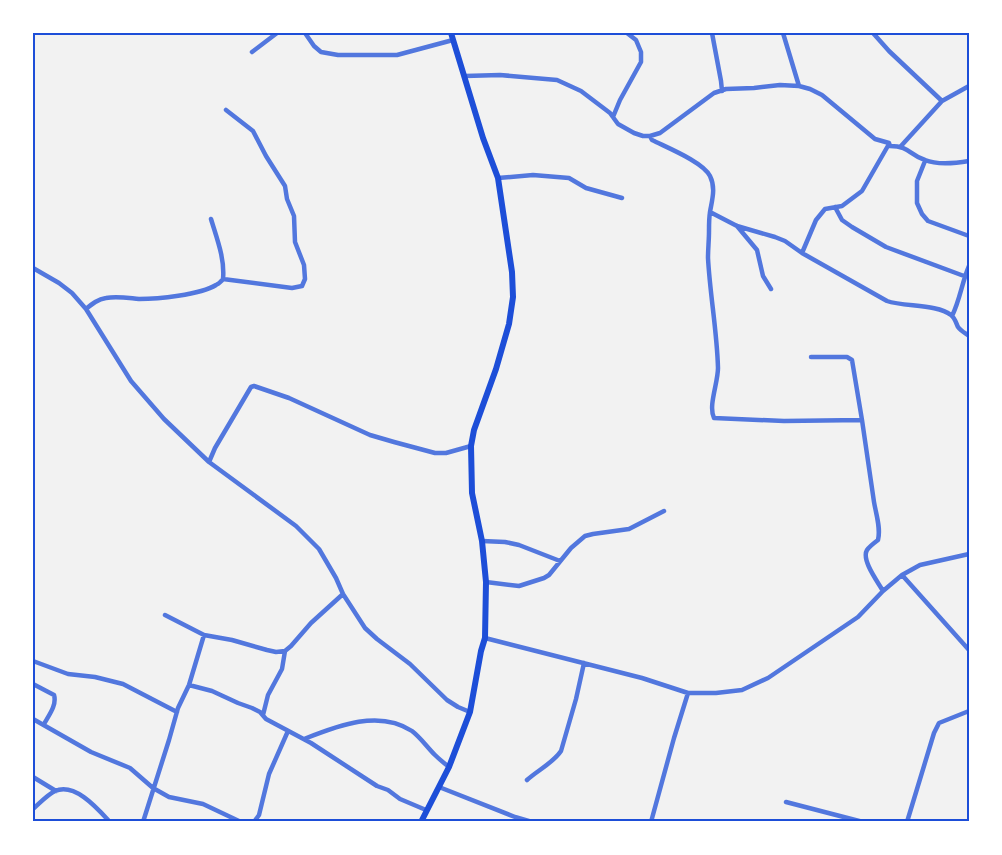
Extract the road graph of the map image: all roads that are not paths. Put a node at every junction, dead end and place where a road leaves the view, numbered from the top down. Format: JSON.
{"nodes":[{"id":1,"x":277,"y":33,"type":"edge"},
{"id":2,"x":305,"y":33,"type":"edge"},
{"id":3,"x":627,"y":33,"type":"edge"},
{"id":4,"x":712,"y":33,"type":"edge"},
{"id":5,"x":783,"y":33,"type":"edge"},
{"id":6,"x":873,"y":33,"type":"edge"},
{"id":7,"x":452,"y":37,"type":"edge"},
{"id":8,"x":252,"y":52,"type":"dead end"},
{"id":9,"x":465,"y":76,"type":"junction"},
{"id":10,"x":799,"y":86,"type":"junction"},
{"id":11,"x":969,"y":86,"type":"edge"},
{"id":12,"x":722,"y":91,"type":"junction"},
{"id":13,"x":942,"y":101,"type":"junction"},
{"id":14,"x":226,"y":110,"type":"dead end"},
{"id":15,"x":613,"y":117,"type":"junction"},
{"id":16,"x":650,"y":136,"type":"junction"},
{"id":17,"x":890,"y":143,"type":"junction"},
{"id":18,"x":901,"y":146,"type":"junction"},
{"id":19,"x":926,"y":161,"type":"junction"},
{"id":20,"x":969,"y":161,"type":"edge"},
{"id":21,"x":498,"y":178,"type":"junction"},
{"id":22,"x":622,"y":198,"type":"dead end"},
{"id":23,"x":835,"y":207,"type":"junction"},
{"id":24,"x":710,"y":212,"type":"junction"},
{"id":25,"x":211,"y":219,"type":"dead end"},
{"id":26,"x":737,"y":226,"type":"junction"},
{"id":27,"x":969,"y":236,"type":"edge"},
{"id":28,"x":802,"y":253,"type":"junction"},
{"id":29,"x":969,"y":266,"type":"edge"},
{"id":30,"x":33,"y":268,"type":"edge"},
{"id":31,"x":964,"y":276,"type":"junction"},
{"id":32,"x":223,"y":279,"type":"junction"},
{"id":33,"x":771,"y":289,"type":"dead end"},
{"id":34,"x":86,"y":309,"type":"junction"},
{"id":35,"x":952,"y":315,"type":"junction"},
{"id":36,"x":969,"y":336,"type":"edge"},
{"id":37,"x":811,"y":357,"type":"dead end"},
{"id":38,"x":862,"y":420,"type":"junction"},
{"id":39,"x":471,"y":446,"type":"junction"},
{"id":40,"x":209,"y":462,"type":"junction"},
{"id":41,"x":664,"y":511,"type":"dead end"},
{"id":42,"x":482,"y":541,"type":"junction"},
{"id":43,"x":969,"y":554,"type":"edge"},
{"id":44,"x":560,"y":561,"type":"junction"},
{"id":45,"x":902,"y":575,"type":"junction"},
{"id":46,"x":486,"y":582,"type":"junction"},
{"id":47,"x":883,"y":591,"type":"junction"},
{"id":48,"x":343,"y":594,"type":"junction"},
{"id":49,"x":165,"y":615,"type":"dead end"},
{"id":50,"x":204,"y":635,"type":"junction"},
{"id":51,"x":485,"y":638,"type":"junction"},
{"id":52,"x":969,"y":650,"type":"edge"},
{"id":53,"x":285,"y":651,"type":"junction"},
{"id":54,"x":33,"y":661,"type":"edge"},
{"id":55,"x":584,"y":663,"type":"junction"},
{"id":56,"x":33,"y":684,"type":"edge"},
{"id":57,"x":189,"y":685,"type":"junction"},
{"id":58,"x":688,"y":693,"type":"junction"},
{"id":59,"x":969,"y":711,"type":"edge"},
{"id":60,"x":177,"y":712,"type":"junction"},
{"id":61,"x":470,"y":712,"type":"junction"},
{"id":62,"x":263,"y":716,"type":"junction"},
{"id":63,"x":33,"y":719,"type":"edge"},
{"id":64,"x":44,"y":724,"type":"junction"},
{"id":65,"x":288,"y":731,"type":"junction"},
{"id":66,"x":304,"y":739,"type":"junction"},
{"id":67,"x":449,"y":767,"type":"junction"},
{"id":68,"x":33,"y":777,"type":"edge"},
{"id":69,"x":527,"y":780,"type":"dead end"},
{"id":70,"x":439,"y":787,"type":"junction"},
{"id":71,"x":153,"y":788,"type":"junction"},
{"id":72,"x":56,"y":791,"type":"junction"},
{"id":73,"x":786,"y":802,"type":"dead end"},
{"id":74,"x":33,"y":809,"type":"edge"},
{"id":75,"x":426,"y":810,"type":"junction"},
{"id":76,"x":110,"y":822,"type":"edge"},
{"id":77,"x":143,"y":822,"type":"edge"},
{"id":78,"x":241,"y":822,"type":"edge"},
{"id":79,"x":254,"y":822,"type":"edge"},
{"id":80,"x":421,"y":822,"type":"edge"},
{"id":81,"x":532,"y":822,"type":"edge"},
{"id":82,"x":651,"y":822,"type":"edge"},
{"id":83,"x":863,"y":822,"type":"edge"},
{"id":84,"x":907,"y":822,"type":"edge"}],
"edges":[{"from":1,"to":8,"type":"street"},
{"from":2,"to":7,"type":"street"},
{"from":3,"to":15,"type":"street"},
{"from":4,"to":12,"type":"street"},
{"from":5,"to":10,"type":"street"},
{"from":6,"to":13,"type":"street"},
{"from":7,"to":9,"type":"main road"},
{"from":9,"to":15,"type":"street"},
{"from":9,"to":21,"type":"main road"},
{"from":10,"to":12,"type":"street"},
{"from":10,"to":17,"type":"street"},
{"from":11,"to":13,"type":"street"},
{"from":12,"to":16,"type":"street"},
{"from":13,"to":18,"type":"street"},
{"from":14,"to":32,"type":"street"},
{"from":15,"to":16,"type":"street"},
{"from":16,"to":24,"type":"street"},
{"from":17,"to":18,"type":"street"},
{"from":17,"to":23,"type":"street"},
{"from":18,"to":19,"type":"street"},
{"from":19,"to":20,"type":"street"},
{"from":19,"to":27,"type":"street"},
{"from":21,"to":22,"type":"street"},
{"from":21,"to":39,"type":"main road"},
{"from":23,"to":28,"type":"street"},
{"from":23,"to":31,"type":"street"},
{"from":24,"to":26,"type":"street"},
{"from":24,"to":38,"type":"street"},
{"from":25,"to":32,"type":"street"},
{"from":26,"to":28,"type":"street"},
{"from":26,"to":33,"type":"street"},
{"from":28,"to":35,"type":"street"},
{"from":29,"to":31,"type":"street"},
{"from":30,"to":34,"type":"street"},
{"from":31,"to":35,"type":"street"},
{"from":32,"to":34,"type":"street"},
{"from":34,"to":40,"type":"street"},
{"from":35,"to":36,"type":"street"},
{"from":37,"to":38,"type":"street"},
{"from":38,"to":47,"type":"street"},
{"from":39,"to":40,"type":"street"},
{"from":39,"to":42,"type":"main road"},
{"from":40,"to":48,"type":"street"},
{"from":41,"to":44,"type":"street"},
{"from":42,"to":44,"type":"street"},
{"from":42,"to":46,"type":"main road"},
{"from":43,"to":45,"type":"street"},
{"from":44,"to":46,"type":"street"},
{"from":45,"to":47,"type":"street"},
{"from":45,"to":52,"type":"street"},
{"from":46,"to":51,"type":"main road"},
{"from":47,"to":58,"type":"street"},
{"from":48,"to":53,"type":"street"},
{"from":48,"to":61,"type":"street"},
{"from":49,"to":50,"type":"street"},
{"from":50,"to":53,"type":"street"},
{"from":50,"to":57,"type":"street"},
{"from":51,"to":55,"type":"street"},
{"from":51,"to":61,"type":"main road"},
{"from":53,"to":62,"type":"street"},
{"from":54,"to":60,"type":"street"},
{"from":55,"to":58,"type":"street"},
{"from":55,"to":69,"type":"street"},
{"from":56,"to":64,"type":"street"},
{"from":57,"to":60,"type":"street"},
{"from":57,"to":62,"type":"street"},
{"from":58,"to":82,"type":"street"},
{"from":59,"to":84,"type":"street"},
{"from":60,"to":71,"type":"street"},
{"from":61,"to":67,"type":"main road"},
{"from":62,"to":65,"type":"street"},
{"from":63,"to":64,"type":"street"},
{"from":64,"to":71,"type":"street"},
{"from":65,"to":66,"type":"street"},
{"from":65,"to":79,"type":"street"},
{"from":66,"to":67,"type":"street"},
{"from":66,"to":75,"type":"street"},
{"from":67,"to":70,"type":"main road"},
{"from":68,"to":72,"type":"street"},
{"from":70,"to":75,"type":"main road"},
{"from":70,"to":81,"type":"street"},
{"from":71,"to":77,"type":"street"},
{"from":71,"to":78,"type":"street"},
{"from":72,"to":74,"type":"street"},
{"from":72,"to":76,"type":"street"},
{"from":73,"to":83,"type":"street"},
{"from":75,"to":80,"type":"main road"}]}
